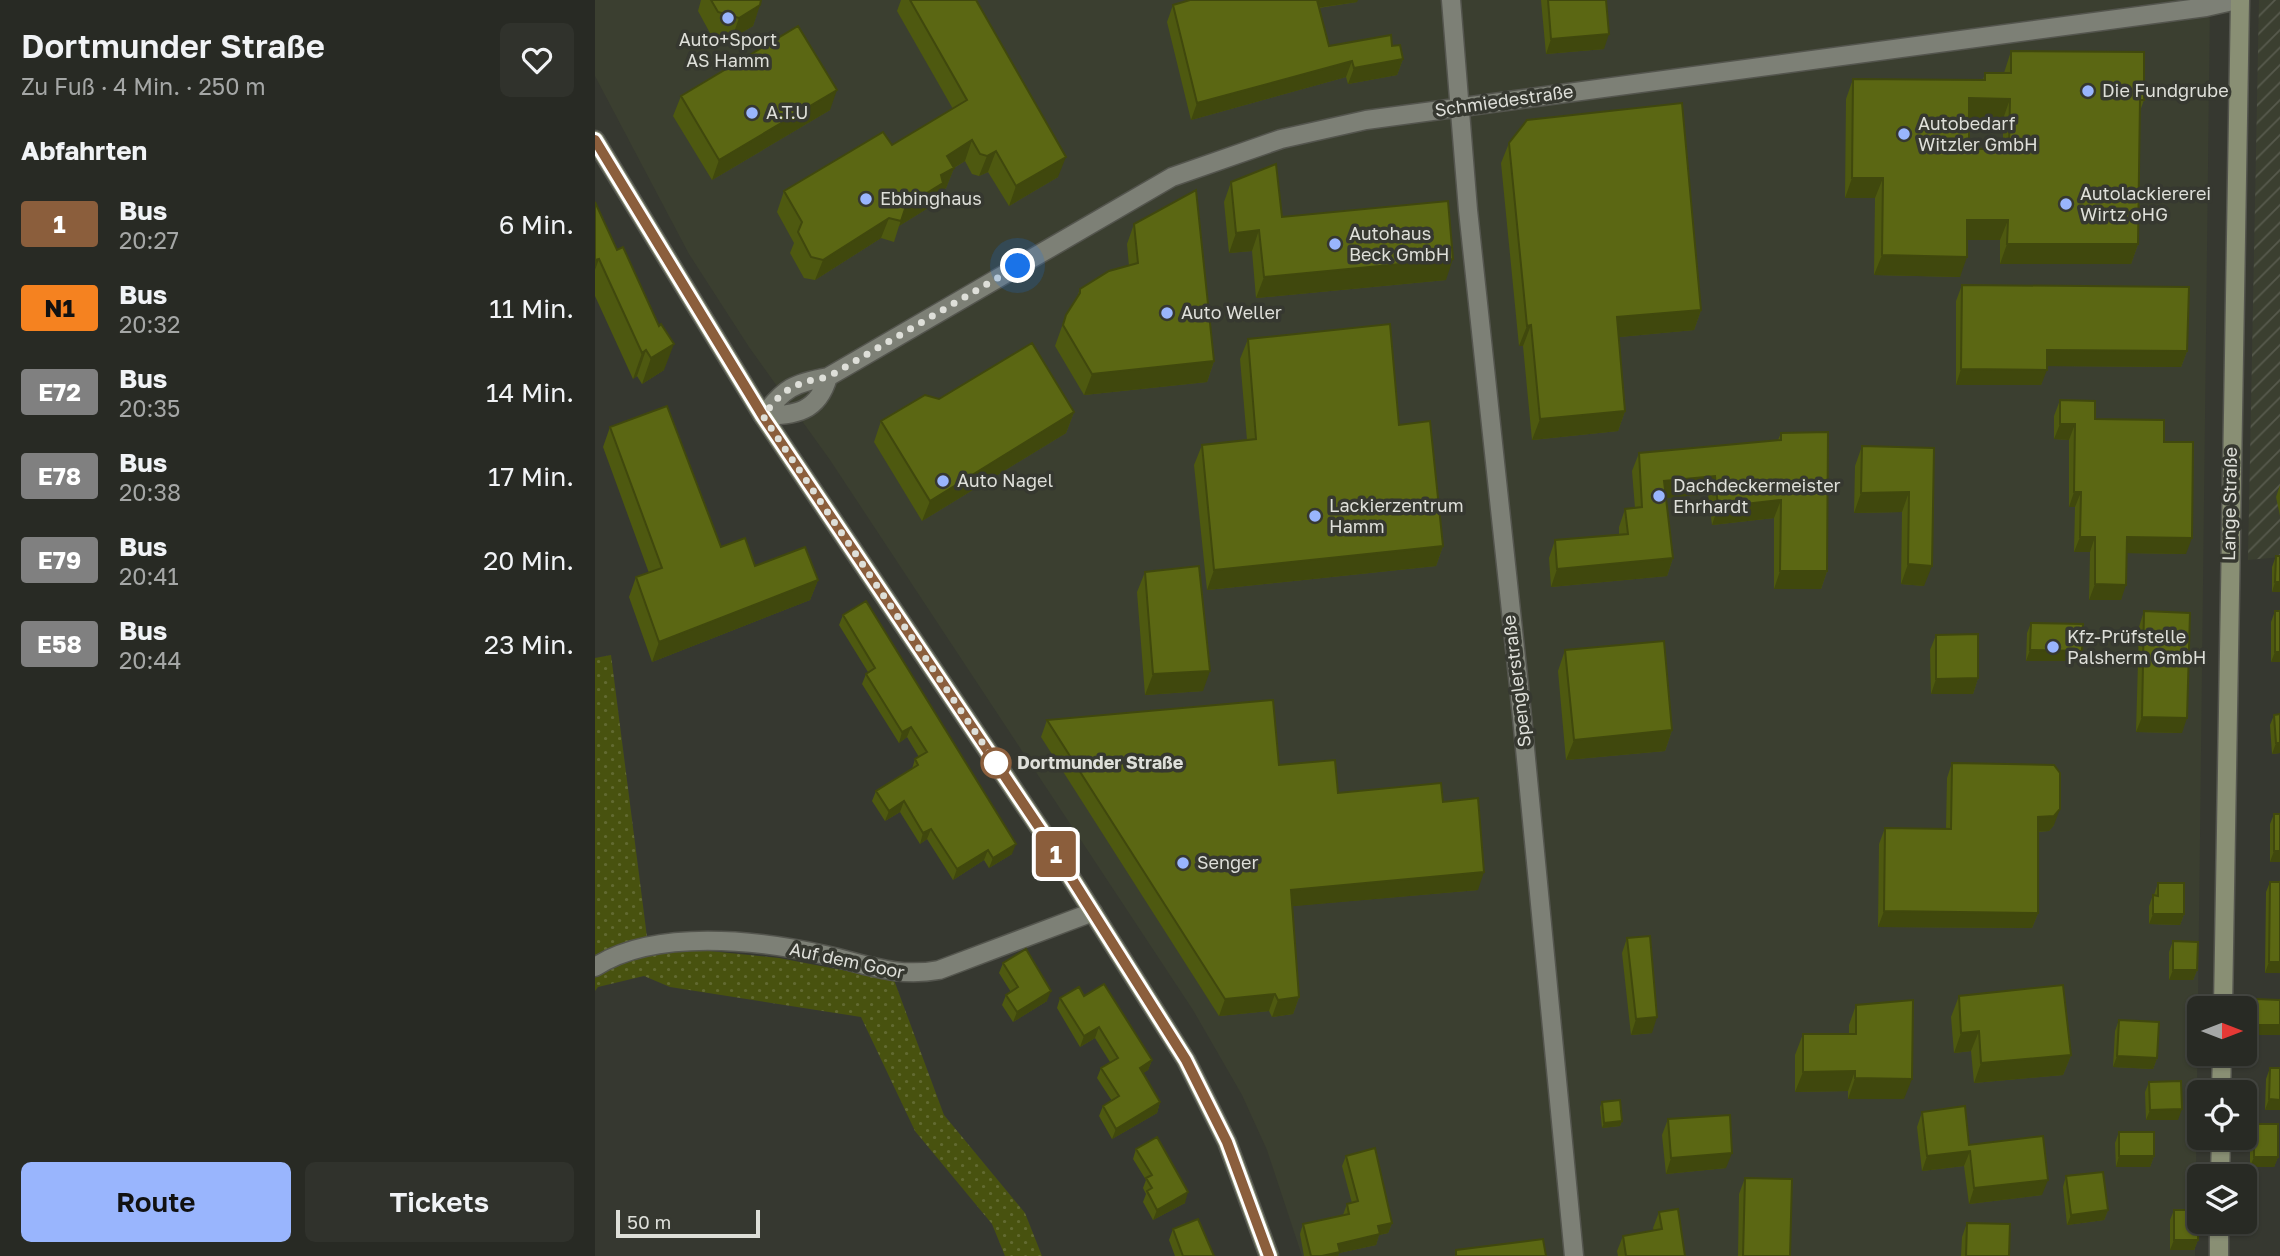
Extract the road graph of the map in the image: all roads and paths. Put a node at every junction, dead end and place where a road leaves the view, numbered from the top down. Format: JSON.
{"nodes":[{"id":1,"x":1451,"y":0,"type":"edge"},
{"id":2,"x":2238,"y":0,"type":"edge"},
{"id":3,"x":1461,"y":106,"type":"junction"},
{"id":4,"x":595,"y":140,"type":"edge"},
{"id":5,"x":828,"y":377,"type":"junction"},
{"id":6,"x":763,"y":416,"type":"junction"},
{"id":7,"x":1093,"y":912,"type":"junction"},
{"id":8,"x":595,"y":967,"type":"edge"},
{"id":9,"x":2223,"y":996,"type":"edge"},
{"id":10,"x":2220,"y":1234,"type":"edge"},
{"id":11,"x":1269,"y":1256,"type":"edge"},
{"id":12,"x":1574,"y":1256,"type":"edge"},
{"id":13,"x":2219,"y":1256,"type":"edge"}],
"edges":[{"from":1,"to":3,"type":"street","name":"Spenglerstraße"},
{"from":2,"to":3,"type":"street","name":"Schmiedestraße"},
{"from":2,"to":9,"type":"main road","name":"Lange Straße"},
{"from":3,"to":5,"type":"street","name":"Schmiedestraße"},
{"from":3,"to":12,"type":"street","name":"Spenglerstraße"},
{"from":4,"to":6,"type":"main road"},
{"from":5,"to":6,"type":"street","name":"Schmiedestraße"},
{"from":5,"to":6,"type":"street","name":"Schmiedestraße"},
{"from":6,"to":7,"type":"main road"},
{"from":7,"to":8,"type":"street","name":"Auf dem Goor"},
{"from":7,"to":11,"type":"main road"},
{"from":10,"to":13,"type":"main road"}]}
